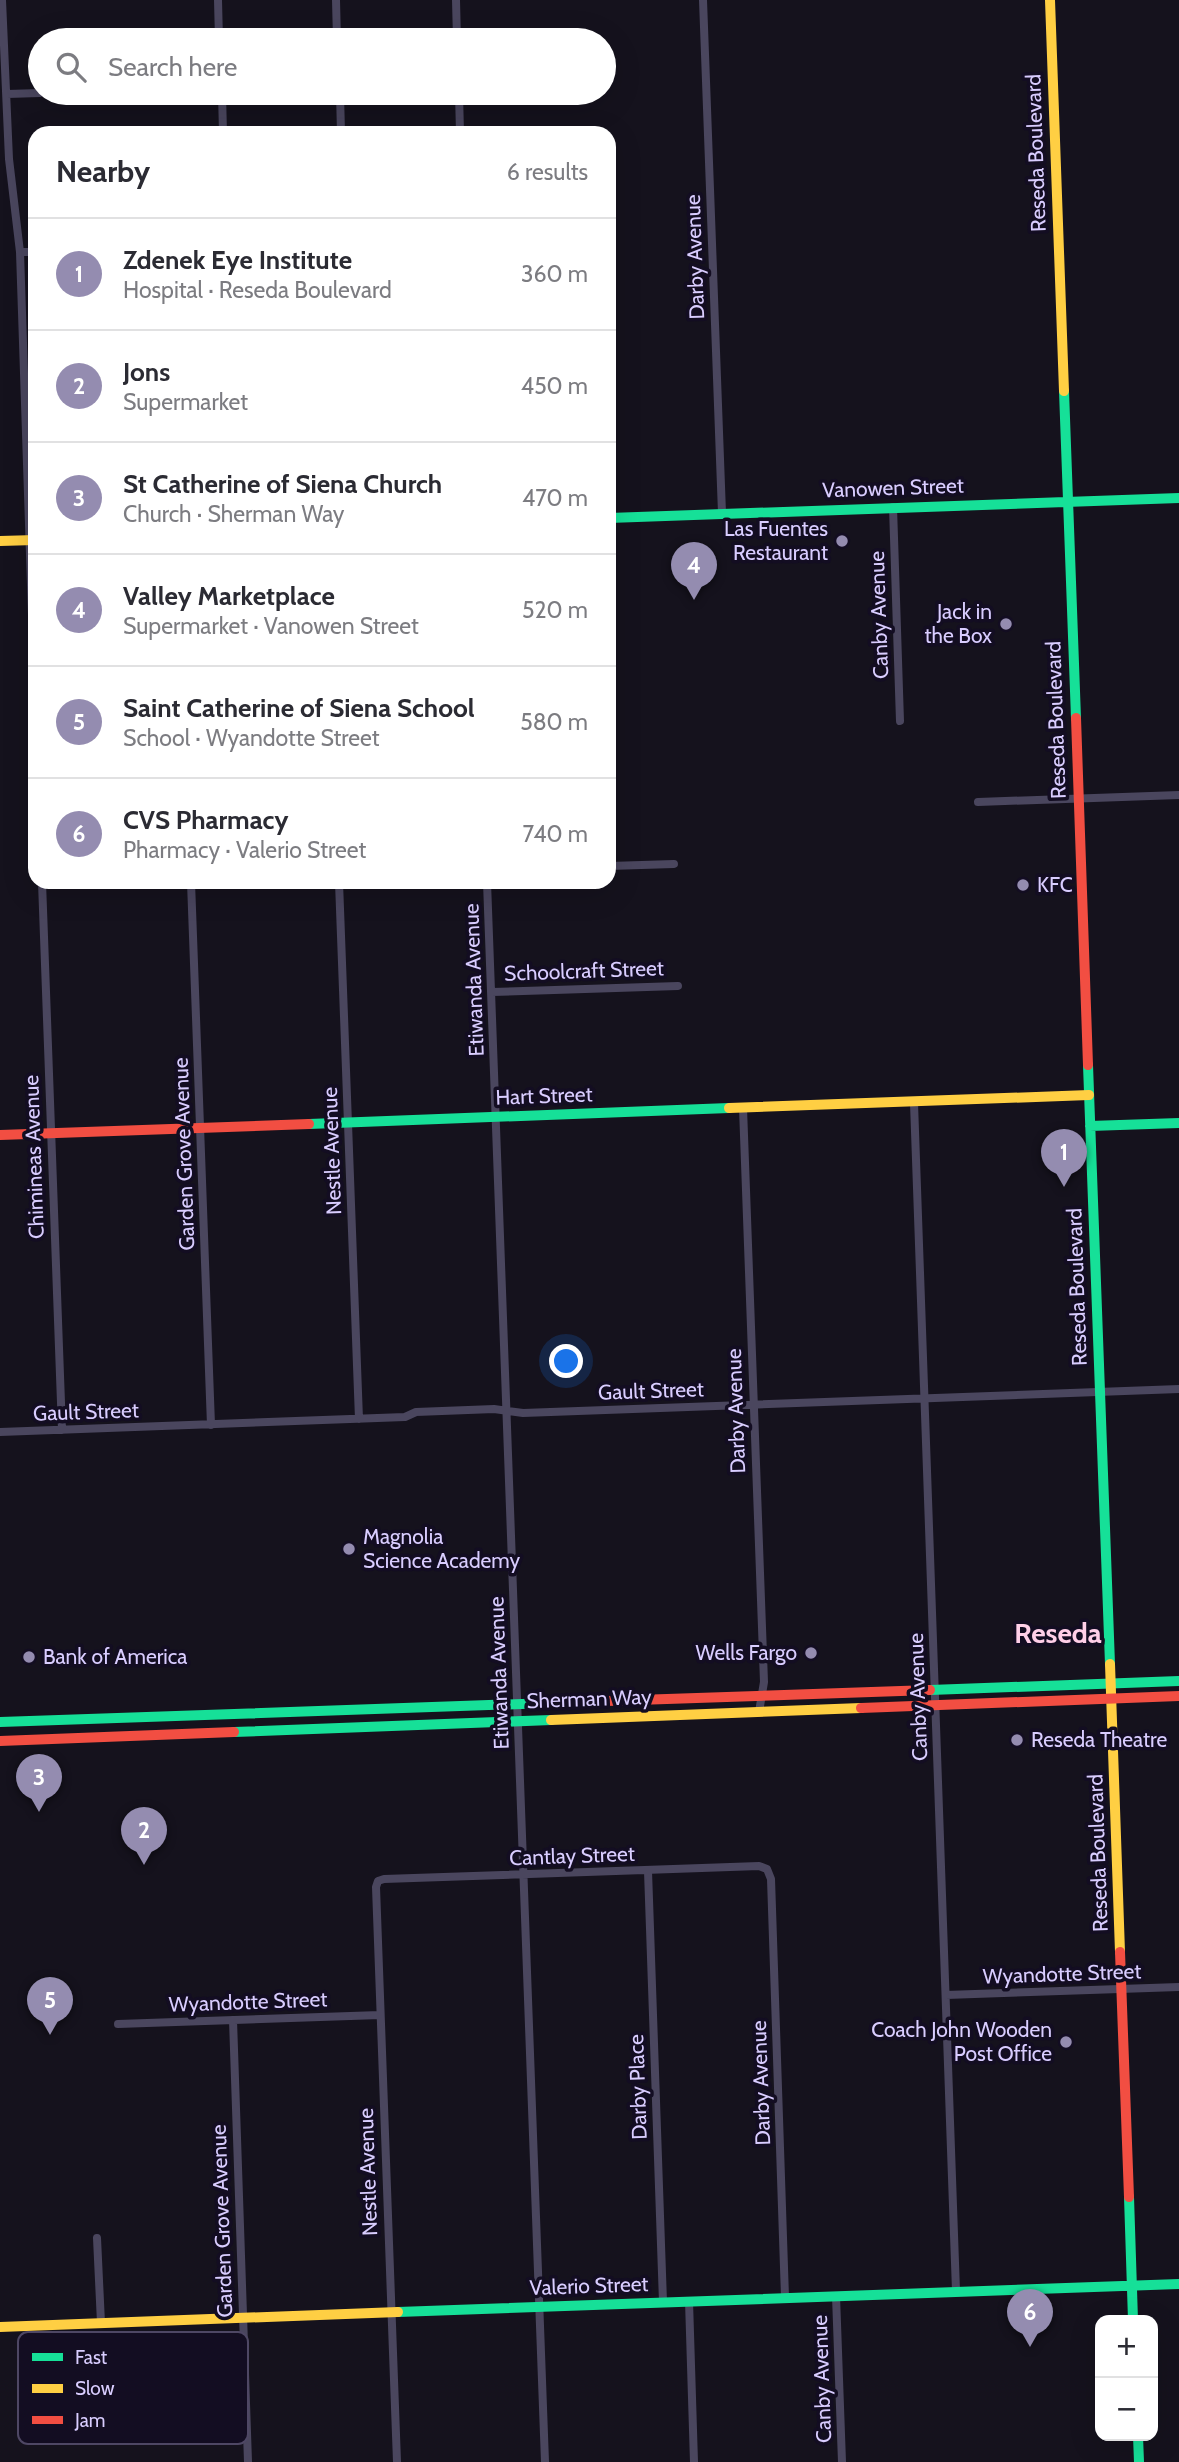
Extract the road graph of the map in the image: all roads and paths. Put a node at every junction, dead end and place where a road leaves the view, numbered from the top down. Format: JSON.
{"nodes":[{"id":1,"x":2,"y":0,"type":"edge"},
{"id":2,"x":218,"y":0,"type":"edge"},
{"id":3,"x":335,"y":0,"type":"edge"},
{"id":4,"x":456,"y":0,"type":"edge"},
{"id":5,"x":703,"y":0,"type":"edge"},
{"id":6,"x":1050,"y":0,"type":"edge"},
{"id":7,"x":219,"y":28,"type":"edge"},
{"id":8,"x":336,"y":28,"type":"edge"},
{"id":9,"x":457,"y":28,"type":"edge"},
{"id":10,"x":28,"y":93,"type":"edge"},
{"id":11,"x":6,"y":94,"type":"junction"},
{"id":12,"x":222,"y":105,"type":"edge"},
{"id":13,"x":340,"y":105,"type":"edge"},
{"id":14,"x":459,"y":105,"type":"edge"},
{"id":15,"x":223,"y":126,"type":"edge"},
{"id":16,"x":341,"y":126,"type":"edge"},
{"id":17,"x":460,"y":126,"type":"edge"},
{"id":18,"x":20,"y":252,"type":"junction"},
{"id":19,"x":28,"y":252,"type":"edge"},
{"id":20,"x":25,"y":392,"type":"junction"},
{"id":21,"x":28,"y":392,"type":"edge"},
{"id":22,"x":28,"y":455,"type":"edge"},
{"id":23,"x":1179,"y":498,"type":"edge"},
{"id":24,"x":1068,"y":501,"type":"junction"},
{"id":25,"x":893,"y":507,"type":"junction"},
{"id":26,"x":722,"y":513,"type":"junction"},
{"id":27,"x":616,"y":518,"type":"edge"},
{"id":28,"x":28,"y":540,"type":"edge"},
{"id":29,"x":0,"y":541,"type":"edge"},
{"id":30,"x":900,"y":721,"type":"dead end"},
{"id":31,"x":1179,"y":795,"type":"edge"},
{"id":32,"x":1078,"y":799,"type":"junction"},
{"id":33,"x":978,"y":802,"type":"dead end"},
{"id":34,"x":674,"y":863,"type":"dead end"},
{"id":35,"x":616,"y":866,"type":"edge"},
{"id":36,"x":42,"y":889,"type":"edge"},
{"id":37,"x":191,"y":889,"type":"edge"},
{"id":38,"x":339,"y":889,"type":"edge"},
{"id":39,"x":487,"y":889,"type":"edge"},
{"id":40,"x":678,"y":986,"type":"dead end"},
{"id":41,"x":492,"y":992,"type":"junction"},
{"id":42,"x":1089,"y":1095,"type":"junction"},
{"id":43,"x":914,"y":1102,"type":"junction"},
{"id":44,"x":743,"y":1108,"type":"junction"},
{"id":45,"x":496,"y":1117,"type":"junction"},
{"id":46,"x":348,"y":1122,"type":"junction"},
{"id":47,"x":1179,"y":1123,"type":"edge"},
{"id":48,"x":1090,"y":1125,"type":"junction"},
{"id":49,"x":200,"y":1128,"type":"junction"},
{"id":50,"x":51,"y":1133,"type":"junction"},
{"id":51,"x":0,"y":1135,"type":"edge"},
{"id":52,"x":1179,"y":1390,"type":"edge"},
{"id":53,"x":1100,"y":1392,"type":"junction"},
{"id":54,"x":925,"y":1399,"type":"junction"},
{"id":55,"x":754,"y":1405,"type":"junction"},
{"id":56,"x":507,"y":1412,"type":"junction"},
{"id":57,"x":359,"y":1419,"type":"junction"},
{"id":58,"x":211,"y":1424,"type":"junction"},
{"id":59,"x":62,"y":1430,"type":"junction"},
{"id":60,"x":0,"y":1432,"type":"edge"},
{"id":61,"x":1179,"y":1681,"type":"edge"},
{"id":62,"x":1111,"y":1683,"type":"junction"},
{"id":63,"x":936,"y":1690,"type":"junction"},
{"id":64,"x":763,"y":1696,"type":"junction"},
{"id":65,"x":1179,"y":1696,"type":"edge"},
{"id":66,"x":1111,"y":1699,"type":"junction"},
{"id":67,"x":518,"y":1704,"type":"junction"},
{"id":68,"x":936,"y":1706,"type":"junction"},
{"id":69,"x":760,"y":1712,"type":"junction"},
{"id":70,"x":518,"y":1721,"type":"junction"},
{"id":71,"x":0,"y":1722,"type":"edge"},
{"id":72,"x":0,"y":1741,"type":"edge"},
{"id":73,"x":767,"y":1869,"type":"joint"},
{"id":74,"x":648,"y":1871,"type":"junction"},
{"id":75,"x":524,"y":1876,"type":"junction"},
{"id":76,"x":378,"y":1881,"type":"joint"},
{"id":77,"x":1179,"y":1987,"type":"edge"},
{"id":78,"x":1122,"y":1989,"type":"junction"},
{"id":79,"x":946,"y":1995,"type":"junction"},
{"id":80,"x":380,"y":2015,"type":"junction"},
{"id":81,"x":233,"y":2020,"type":"junction"},
{"id":82,"x":118,"y":2024,"type":"dead end"},
{"id":83,"x":97,"y":2238,"type":"dead end"},
{"id":84,"x":1179,"y":2284,"type":"edge"},
{"id":85,"x":1132,"y":2285,"type":"junction"},
{"id":86,"x":956,"y":2291,"type":"junction"},
{"id":87,"x":836,"y":2296,"type":"junction"},
{"id":88,"x":785,"y":2297,"type":"junction"},
{"id":89,"x":689,"y":2301,"type":"junction"},
{"id":90,"x":663,"y":2302,"type":"junction"},
{"id":91,"x":540,"y":2308,"type":"junction"},
{"id":92,"x":391,"y":2312,"type":"junction"},
{"id":93,"x":1133,"y":2315,"type":"edge"},
{"id":94,"x":243,"y":2318,"type":"junction"},
{"id":95,"x":101,"y":2323,"type":"junction"},
{"id":96,"x":0,"y":2327,"type":"edge"},
{"id":97,"x":243,"y":2332,"type":"edge"},
{"id":98,"x":1138,"y":2441,"type":"edge"},
{"id":99,"x":247,"y":2444,"type":"edge"},
{"id":100,"x":248,"y":2462,"type":"edge"},
{"id":101,"x":397,"y":2462,"type":"edge"},
{"id":102,"x":545,"y":2462,"type":"edge"},
{"id":103,"x":694,"y":2462,"type":"edge"},
{"id":104,"x":842,"y":2462,"type":"edge"},
{"id":105,"x":1139,"y":2462,"type":"edge"}],
"edges":[{"from":1,"to":11,"type":"street"},
{"from":2,"to":7,"type":"street"},
{"from":3,"to":8,"type":"street"},
{"from":4,"to":9,"type":"street"},
{"from":5,"to":26,"type":"street","name":"Darby Avenue"},
{"from":6,"to":24,"type":"main road","name":"Reseda Boulevard"},
{"from":10,"to":11,"type":"street"},
{"from":11,"to":18,"type":"street"},
{"from":12,"to":15,"type":"street"},
{"from":13,"to":16,"type":"street"},
{"from":14,"to":17,"type":"street"},
{"from":18,"to":19,"type":"street"},
{"from":18,"to":20,"type":"street"},
{"from":20,"to":21,"type":"street"},
{"from":20,"to":22,"type":"street"},
{"from":23,"to":24,"type":"main road","name":"Vanowen Street"},
{"from":24,"to":25,"type":"main road","name":"Vanowen Street"},
{"from":24,"to":32,"type":"main road","name":"Reseda Boulevard"},
{"from":25,"to":26,"type":"main road","name":"Vanowen Street"},
{"from":25,"to":30,"type":"street","name":"Canby Avenue"},
{"from":26,"to":27,"type":"main road","name":"Vanowen Street"},
{"from":28,"to":29,"type":"main road"},
{"from":31,"to":32,"type":"street"},
{"from":32,"to":33,"type":"street"},
{"from":32,"to":42,"type":"main road","name":"Reseda Boulevard"},
{"from":34,"to":35,"type":"street"},
{"from":36,"to":50,"type":"street","name":"Chimineas Avenue"},
{"from":37,"to":49,"type":"street","name":"Garden Grove Avenue"},
{"from":38,"to":46,"type":"street","name":"Nestle Avenue"},
{"from":39,"to":41,"type":"street","name":"Etiwanda Avenue"},
{"from":40,"to":41,"type":"street","name":"Schoolcraft Street"},
{"from":41,"to":45,"type":"street","name":"Etiwanda Avenue"},
{"from":42,"to":43,"type":"main road","name":"Hart Street"},
{"from":42,"to":48,"type":"main road","name":"Reseda Boulevard"},
{"from":43,"to":44,"type":"main road","name":"Hart Street"},
{"from":43,"to":54,"type":"street","name":"Canby Avenue"},
{"from":44,"to":45,"type":"main road","name":"Hart Street"},
{"from":44,"to":55,"type":"street","name":"Darby Avenue"},
{"from":45,"to":46,"type":"main road","name":"Hart Street"},
{"from":45,"to":56,"type":"street","name":"Etiwanda Avenue"},
{"from":46,"to":49,"type":"main road","name":"Hart Street"},
{"from":46,"to":57,"type":"street","name":"Nestle Avenue"},
{"from":47,"to":48,"type":"main road"},
{"from":48,"to":53,"type":"main road","name":"Reseda Boulevard"},
{"from":49,"to":50,"type":"main road","name":"Hart Street"},
{"from":49,"to":58,"type":"street","name":"Garden Grove Avenue"},
{"from":50,"to":51,"type":"main road","name":"Hart Street"},
{"from":50,"to":59,"type":"street","name":"Chimineas Avenue"},
{"from":52,"to":53,"type":"street","name":"Gault Street"},
{"from":53,"to":54,"type":"street","name":"Gault Street"},
{"from":53,"to":62,"type":"main road","name":"Reseda Boulevard"},
{"from":54,"to":55,"type":"street","name":"Gault Street"},
{"from":54,"to":63,"type":"street","name":"Canby Avenue"},
{"from":55,"to":56,"type":"street","name":"Gault Street"},
{"from":55,"to":64,"type":"street","name":"Darby Avenue"},
{"from":56,"to":57,"type":"street","name":"Gault Street"},
{"from":56,"to":67,"type":"street","name":"Etiwanda Avenue"},
{"from":57,"to":58,"type":"street","name":"Gault Street"},
{"from":58,"to":59,"type":"street","name":"Gault Street"},
{"from":59,"to":60,"type":"street","name":"Gault Street"},
{"from":61,"to":62,"type":"main road","name":"Sherman Way"},
{"from":62,"to":63,"type":"main road","name":"Sherman Way"},
{"from":62,"to":66,"type":"main road","name":"Reseda Boulevard"},
{"from":63,"to":64,"type":"main road","name":"Sherman Way"},
{"from":63,"to":68,"type":"street","name":"Canby Avenue"},
{"from":64,"to":67,"type":"main road","name":"Sherman Way"},
{"from":64,"to":69,"type":"street","name":"Darby Avenue"},
{"from":65,"to":66,"type":"main road","name":"Sherman Way"},
{"from":66,"to":68,"type":"main road","name":"Sherman Way"},
{"from":66,"to":78,"type":"main road","name":"Reseda Boulevard"},
{"from":67,"to":70,"type":"street","name":"Etiwanda Avenue"},
{"from":67,"to":71,"type":"main road","name":"Sherman Way"},
{"from":68,"to":69,"type":"main road","name":"Sherman Way"},
{"from":68,"to":79,"type":"street","name":"Canby Avenue"},
{"from":69,"to":70,"type":"main road","name":"Sherman Way"},
{"from":70,"to":72,"type":"main road","name":"Sherman Way"},
{"from":70,"to":75,"type":"street","name":"Etiwanda Avenue"},
{"from":73,"to":74,"type":"street","name":"Cantlay Street"},
{"from":73,"to":88,"type":"street","name":"Darby Avenue"},
{"from":74,"to":75,"type":"street","name":"Cantlay Street"},
{"from":74,"to":90,"type":"street","name":"Darby Place"},
{"from":75,"to":76,"type":"street","name":"Cantlay Street"},
{"from":75,"to":91,"type":"street","name":"Etiwanda Avenue"},
{"from":76,"to":80,"type":"street","name":"Nestle Avenue"},
{"from":77,"to":78,"type":"street","name":"Wyandotte Street"},
{"from":78,"to":79,"type":"street","name":"Wyandotte Street"},
{"from":78,"to":85,"type":"main road","name":"Reseda Boulevard"},
{"from":79,"to":86,"type":"street","name":"Canby Avenue"},
{"from":80,"to":81,"type":"street","name":"Wyandotte Street"},
{"from":80,"to":92,"type":"street","name":"Nestle Avenue"},
{"from":81,"to":82,"type":"street","name":"Wyandotte Street"},
{"from":81,"to":94,"type":"street","name":"Garden Grove Avenue"},
{"from":83,"to":95,"type":"street"},
{"from":84,"to":85,"type":"main road","name":"Valerio Street"},
{"from":85,"to":86,"type":"main road","name":"Valerio Street"},
{"from":85,"to":93,"type":"main road","name":"Reseda Boulevard"},
{"from":86,"to":87,"type":"main road","name":"Valerio Street"},
{"from":87,"to":88,"type":"main road","name":"Valerio Street"},
{"from":87,"to":104,"type":"street","name":"Canby Avenue"},
{"from":88,"to":89,"type":"main road","name":"Valerio Street"},
{"from":89,"to":90,"type":"main road","name":"Valerio Street"},
{"from":89,"to":103,"type":"street"},
{"from":90,"to":91,"type":"main road","name":"Valerio Street"},
{"from":91,"to":92,"type":"main road","name":"Valerio Street"},
{"from":91,"to":102,"type":"street","name":"Etiwanda Avenue"},
{"from":92,"to":94,"type":"main road","name":"Valerio Street"},
{"from":92,"to":101,"type":"street","name":"Nestle Avenue"},
{"from":94,"to":95,"type":"main road","name":"Valerio Street"},
{"from":94,"to":97,"type":"street","name":"Garden Grove Avenue"},
{"from":95,"to":96,"type":"main road","name":"Valerio Street"},
{"from":98,"to":105,"type":"main road"},
{"from":99,"to":100,"type":"street","name":"Garden Grove Avenue"}]}
